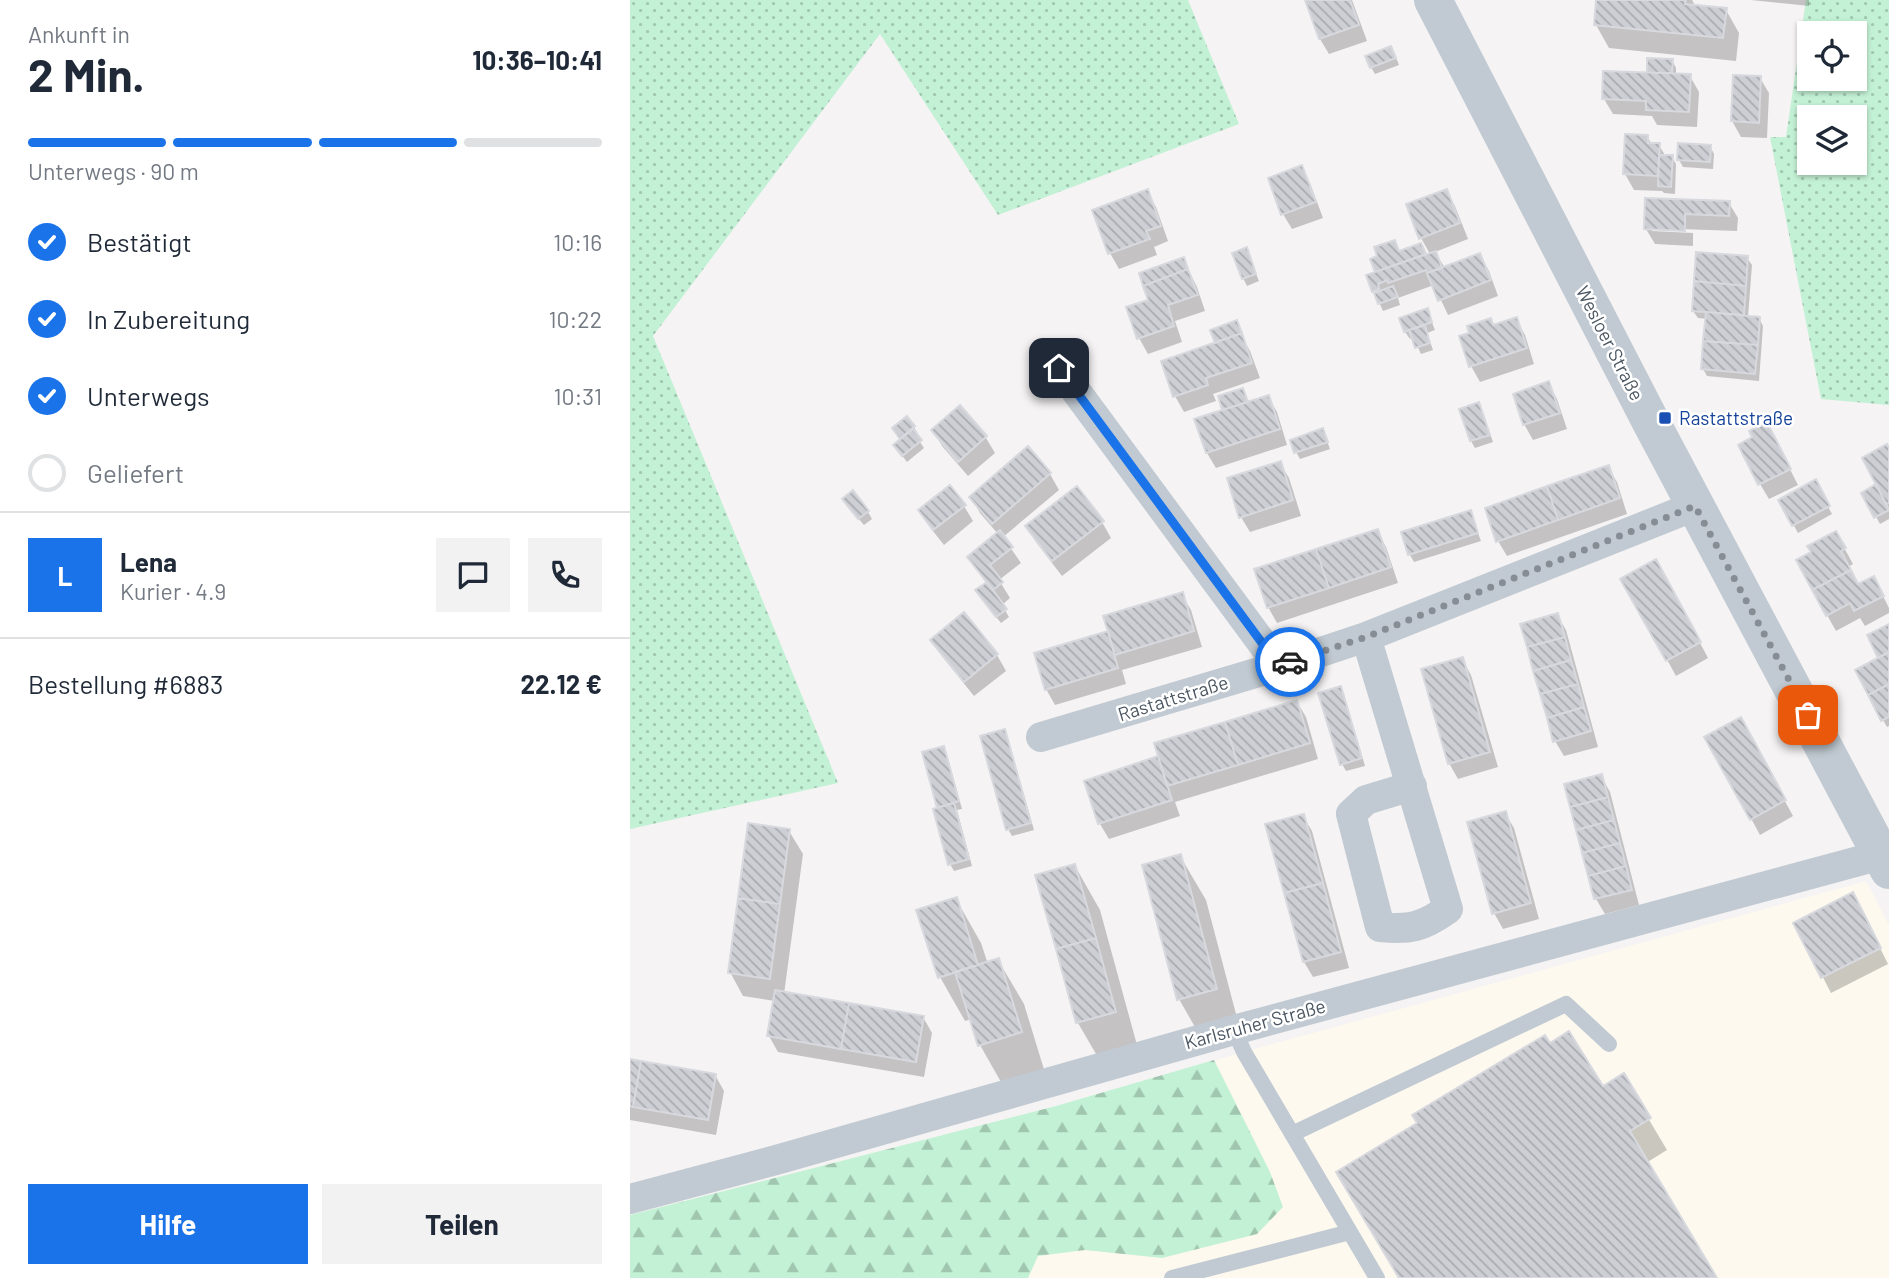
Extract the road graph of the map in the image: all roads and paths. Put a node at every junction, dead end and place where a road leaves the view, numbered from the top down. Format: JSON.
{"nodes":[{"id":1,"x":1433,"y":0,"type":"edge"},
{"id":2,"x":1059,"y":368,"type":"dead end"},
{"id":3,"x":1695,"y":506,"type":"junction"},
{"id":4,"x":1366,"y":637,"type":"junction"},
{"id":5,"x":1279,"y":666,"type":"junction"},
{"id":6,"x":1041,"y":737,"type":"dead end"},
{"id":7,"x":1412,"y":786,"type":"junction"},
{"id":8,"x":1886,"y":858,"type":"edge"},
{"id":9,"x":1234,"y":1030,"type":"junction"},
{"id":10,"x":1609,"y":1044,"type":"dead end"},
{"id":11,"x":1292,"y":1133,"type":"junction"},
{"id":12,"x":630,"y":1199,"type":"edge"},
{"id":13,"x":1350,"y":1233,"type":"junction"},
{"id":14,"x":1172,"y":1278,"type":"edge"},
{"id":15,"x":1377,"y":1278,"type":"edge"}],
"edges":[{"from":1,"to":3,"type":"street","name":"Wesloer Straße"},
{"from":2,"to":5,"type":"street"},
{"from":3,"to":4,"type":"street","name":"Rastattstraße"},
{"from":3,"to":8,"type":"street","name":"Wesloer Straße"},
{"from":4,"to":5,"type":"street","name":"Rastattstraße"},
{"from":4,"to":7,"type":"street"},
{"from":5,"to":6,"type":"street","name":"Rastattstraße"},
{"from":7,"to":7,"type":"street"},
{"from":8,"to":9,"type":"street","name":"Karlsruher Straße"},
{"from":9,"to":11,"type":"lane"},
{"from":9,"to":12,"type":"street","name":"Karlsruher Straße"},
{"from":10,"to":11,"type":"lane"},
{"from":11,"to":13,"type":"lane"},
{"from":13,"to":14,"type":"lane"},
{"from":13,"to":15,"type":"lane"}]}
